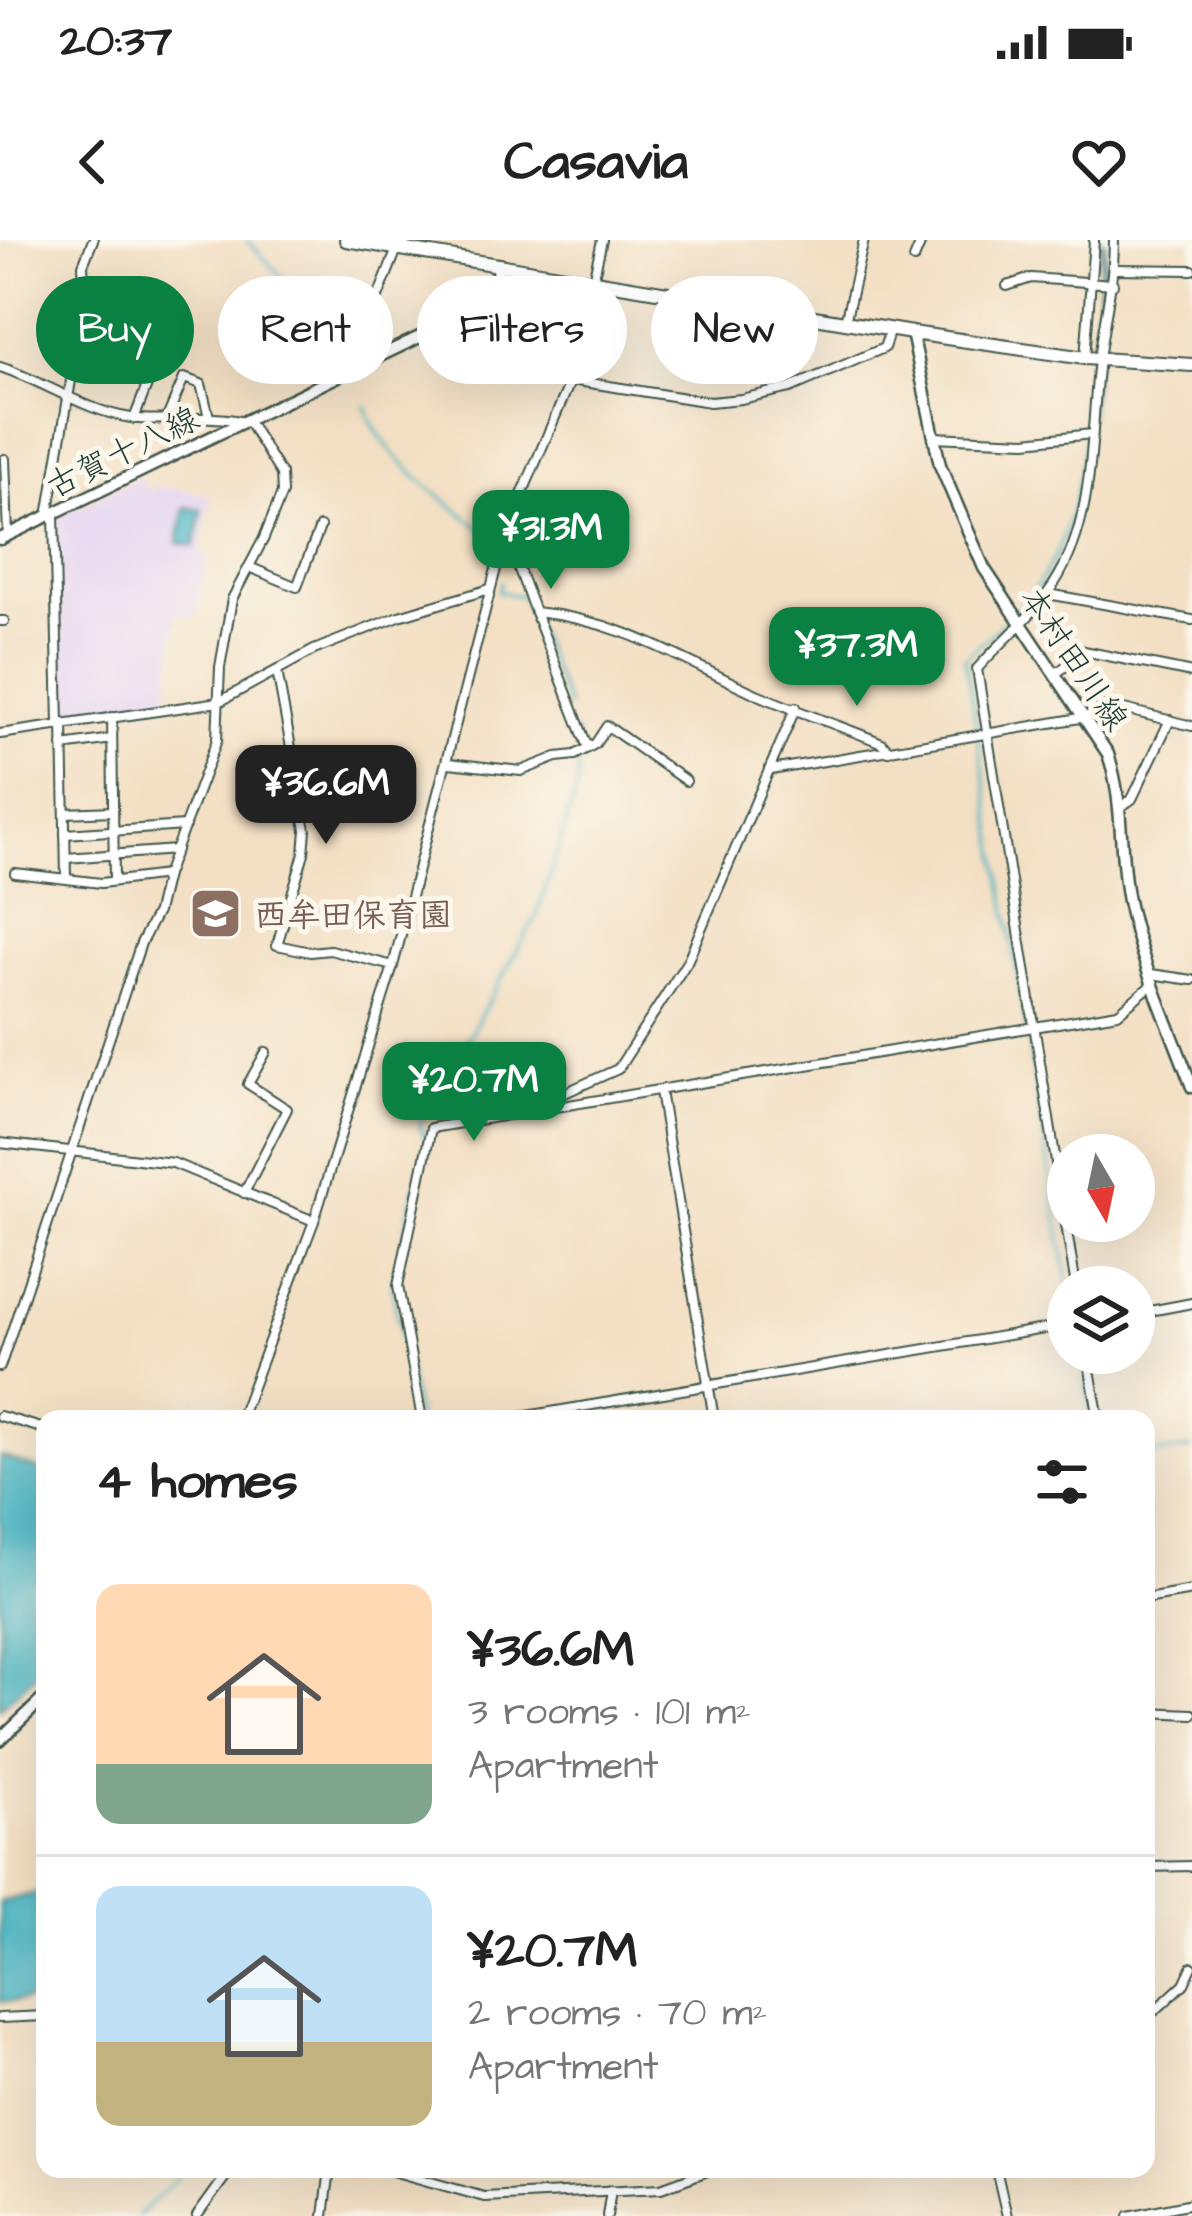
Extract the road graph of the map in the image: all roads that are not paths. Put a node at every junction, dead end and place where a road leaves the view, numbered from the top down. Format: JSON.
{"nodes":[{"id":1,"x":93,"y":240,"type":"edge"},
{"id":2,"x":346,"y":240,"type":"edge"},
{"id":3,"x":602,"y":240,"type":"edge"},
{"id":4,"x":864,"y":240,"type":"edge"},
{"id":5,"x":922,"y":240,"type":"edge"},
{"id":6,"x":1094,"y":240,"type":"edge"},
{"id":7,"x":1114,"y":240,"type":"edge"},
{"id":8,"x":402,"y":245,"type":"edge"},
{"id":9,"x":914,"y":259,"type":"dead end"},
{"id":10,"x":498,"y":264,"type":"junction"},
{"id":11,"x":1114,"y":269,"type":"junction"},
{"id":12,"x":1192,"y":270,"type":"edge"},
{"id":13,"x":389,"y":276,"type":"edge"},
{"id":14,"x":568,"y":276,"type":"edge"},
{"id":15,"x":592,"y":276,"type":"edge"},
{"id":16,"x":1093,"y":281,"type":"junction"},
{"id":17,"x":1113,"y":284,"type":"junction"},
{"id":18,"x":627,"y":286,"type":"edge"},
{"id":19,"x":1007,"y":286,"type":"dead end"},
{"id":20,"x":845,"y":322,"type":"junction"},
{"id":21,"x":890,"y":329,"type":"junction"},
{"id":22,"x":912,"y":333,"type":"junction"},
{"id":23,"x":393,"y":348,"type":"edge"},
{"id":24,"x":1092,"y":358,"type":"junction"},
{"id":25,"x":1192,"y":365,"type":"edge"},
{"id":26,"x":0,"y":367,"type":"edge"},
{"id":27,"x":148,"y":384,"type":"edge"},
{"id":28,"x":319,"y":384,"type":"edge"},
{"id":29,"x":569,"y":384,"type":"edge"},
{"id":30,"x":596,"y":384,"type":"edge"},
{"id":31,"x":70,"y":396,"type":"junction"},
{"id":32,"x":209,"y":417,"type":"junction"},
{"id":33,"x":134,"y":419,"type":"junction"},
{"id":34,"x":166,"y":420,"type":"junction"},
{"id":35,"x":246,"y":422,"type":"junction"},
{"id":36,"x":1092,"y":434,"type":"junction"},
{"id":37,"x":933,"y":437,"type":"junction"},
{"id":38,"x":5,"y":459,"type":"dead end"},
{"id":39,"x":51,"y":516,"type":"junction"},
{"id":40,"x":320,"y":527,"type":"dead end"},
{"id":41,"x":505,"y":534,"type":"junction"},
{"id":42,"x":4,"y":537,"type":"edge"},
{"id":43,"x":249,"y":567,"type":"junction"},
{"id":44,"x":492,"y":589,"type":"junction"},
{"id":45,"x":1048,"y":594,"type":"junction"},
{"id":46,"x":535,"y":612,"type":"junction"},
{"id":47,"x":1192,"y":620,"type":"edge"},
{"id":48,"x":1019,"y":623,"type":"junction"},
{"id":49,"x":277,"y":670,"type":"junction"},
{"id":50,"x":1192,"y":673,"type":"edge"},
{"id":51,"x":1055,"y":674,"type":"junction"},
{"id":52,"x":219,"y":702,"type":"junction"},
{"id":53,"x":796,"y":707,"type":"junction"},
{"id":54,"x":112,"y":717,"type":"junction"},
{"id":55,"x":1086,"y":717,"type":"junction"},
{"id":56,"x":1170,"y":720,"type":"junction"},
{"id":57,"x":61,"y":724,"type":"junction"},
{"id":58,"x":1192,"y":726,"type":"edge"},
{"id":59,"x":0,"y":734,"type":"edge"},
{"id":60,"x":986,"y":735,"type":"junction"},
{"id":61,"x":112,"y":740,"type":"junction"},
{"id":62,"x":63,"y":746,"type":"junction"},
{"id":63,"x":588,"y":748,"type":"junction"},
{"id":64,"x":889,"y":751,"type":"junction"},
{"id":65,"x":448,"y":763,"type":"junction"},
{"id":66,"x":769,"y":770,"type":"junction"},
{"id":67,"x":686,"y":781,"type":"dead end"},
{"id":68,"x":1121,"y":807,"type":"junction"},
{"id":69,"x":113,"y":811,"type":"junction"},
{"id":70,"x":65,"y":813,"type":"junction"},
{"id":71,"x":185,"y":826,"type":"junction"},
{"id":72,"x":114,"y":832,"type":"junction"},
{"id":73,"x":65,"y":834,"type":"junction"},
{"id":74,"x":176,"y":850,"type":"junction"},
{"id":75,"x":114,"y":857,"type":"junction"},
{"id":76,"x":66,"y":858,"type":"junction"},
{"id":77,"x":15,"y":873,"type":"dead end"},
{"id":78,"x":166,"y":875,"type":"junction"},
{"id":79,"x":66,"y":877,"type":"junction"},
{"id":80,"x":114,"y":881,"type":"junction"},
{"id":81,"x":393,"y":966,"type":"junction"},
{"id":82,"x":1153,"y":978,"type":"junction"},
{"id":83,"x":1192,"y":980,"type":"edge"},
{"id":84,"x":1033,"y":1028,"type":"junction"},
{"id":85,"x":266,"y":1052,"type":"dead end"},
{"id":86,"x":1192,"y":1087,"type":"edge"},
{"id":87,"x":660,"y":1090,"type":"junction"},
{"id":88,"x":510,"y":1117,"type":"junction"},
{"id":89,"x":0,"y":1143,"type":"edge"},
{"id":90,"x":70,"y":1152,"type":"junction"},
{"id":91,"x":244,"y":1193,"type":"junction"},
{"id":92,"x":314,"y":1221,"type":"junction"},
{"id":93,"x":1073,"y":1266,"type":"edge"},
{"id":94,"x":1192,"y":1303,"type":"edge"},
{"id":95,"x":1155,"y":1309,"type":"edge"},
{"id":96,"x":1047,"y":1329,"type":"edge"},
{"id":97,"x":0,"y":1366,"type":"edge"},
{"id":98,"x":1091,"y":1374,"type":"edge"},
{"id":99,"x":709,"y":1385,"type":"junction"},
{"id":100,"x":243,"y":1410,"type":"edge"},
{"id":101,"x":420,"y":1410,"type":"edge"},
{"id":102,"x":562,"y":1410,"type":"edge"},
{"id":103,"x":713,"y":1410,"type":"edge"},
{"id":104,"x":1097,"y":1410,"type":"edge"},
{"id":105,"x":0,"y":1416,"type":"edge"},
{"id":106,"x":36,"y":1426,"type":"edge"},
{"id":107,"x":1192,"y":1591,"type":"edge"},
{"id":108,"x":1155,"y":1597,"type":"edge"},
{"id":109,"x":36,"y":1705,"type":"edge"},
{"id":110,"x":1155,"y":1712,"type":"edge"},
{"id":111,"x":1192,"y":1714,"type":"edge"},
{"id":112,"x":1,"y":1738,"type":"edge"},
{"id":113,"x":1192,"y":1865,"type":"edge"},
{"id":114,"x":1155,"y":1867,"type":"edge"},
{"id":115,"x":1192,"y":1967,"type":"edge"},
{"id":116,"x":1155,"y":2011,"type":"edge"},
{"id":117,"x":36,"y":2016,"type":"edge"},
{"id":118,"x":0,"y":2018,"type":"edge"},
{"id":119,"x":224,"y":2178,"type":"edge"},
{"id":120,"x":330,"y":2178,"type":"edge"},
{"id":121,"x":424,"y":2178,"type":"edge"},
{"id":122,"x":688,"y":2178,"type":"edge"},
{"id":123,"x":998,"y":2178,"type":"edge"},
{"id":124,"x":611,"y":2190,"type":"junction"},
{"id":125,"x":1192,"y":2203,"type":"edge"},
{"id":126,"x":196,"y":2216,"type":"edge"},
{"id":127,"x":324,"y":2216,"type":"edge"},
{"id":128,"x":607,"y":2216,"type":"edge"},
{"id":129,"x":1006,"y":2216,"type":"edge"},
{"id":130,"x":1129,"y":2216,"type":"edge"}],
"edges":[{"from":1,"to":31,"type":"street"},
{"from":2,"to":8,"type":"main road"},
{"from":3,"to":15,"type":"street"},
{"from":4,"to":20,"type":"street"},
{"from":5,"to":9,"type":"street"},
{"from":6,"to":16,"type":"street"},
{"from":7,"to":11,"type":"street"},
{"from":8,"to":10,"type":"main road"},
{"from":8,"to":13,"type":"street"},
{"from":10,"to":14,"type":"main road"},
{"from":10,"to":23,"type":"main road","name":"古賀十八線"},
{"from":11,"to":12,"type":"street"},
{"from":11,"to":17,"type":"street"},
{"from":16,"to":17,"type":"street"},
{"from":16,"to":19,"type":"street"},
{"from":16,"to":24,"type":"street"},
{"from":17,"to":24,"type":"street"},
{"from":18,"to":20,"type":"main road"},
{"from":20,"to":21,"type":"main road"},
{"from":21,"to":22,"type":"main road"},
{"from":21,"to":30,"type":"street"},
{"from":22,"to":24,"type":"main road"},
{"from":22,"to":37,"type":"main road","name":"本村田川線"},
{"from":24,"to":25,"type":"main road"},
{"from":24,"to":36,"type":"street"},
{"from":26,"to":31,"type":"street"},
{"from":27,"to":33,"type":"street"},
{"from":28,"to":35,"type":"main road","name":"古賀十八線"},
{"from":29,"to":41,"type":"street"},
{"from":31,"to":33,"type":"street"},
{"from":31,"to":39,"type":"street"},
{"from":32,"to":34,"type":"street"},
{"from":32,"to":34,"type":"street"},
{"from":32,"to":35,"type":"street"},
{"from":33,"to":34,"type":"street"},
{"from":35,"to":39,"type":"main road","name":"古賀十八線"},
{"from":35,"to":43,"type":"street"},
{"from":36,"to":37,"type":"street"},
{"from":36,"to":45,"type":"street"},
{"from":37,"to":48,"type":"main road","name":"本村田川線"},
{"from":38,"to":42,"type":"street"},
{"from":39,"to":42,"type":"main road","name":"古賀十八線"},
{"from":39,"to":57,"type":"street"},
{"from":40,"to":43,"type":"street"},
{"from":41,"to":44,"type":"street"},
{"from":41,"to":46,"type":"street"},
{"from":43,"to":52,"type":"street"},
{"from":44,"to":49,"type":"street"},
{"from":44,"to":65,"type":"street"},
{"from":45,"to":47,"type":"street"},
{"from":45,"to":48,"type":"street"},
{"from":46,"to":53,"type":"street"},
{"from":46,"to":63,"type":"street"},
{"from":48,"to":51,"type":"main road","name":"本村田川線"},
{"from":48,"to":60,"type":"street"},
{"from":49,"to":52,"type":"street"},
{"from":49,"to":81,"type":"street"},
{"from":50,"to":51,"type":"street"},
{"from":51,"to":55,"type":"main road","name":"本村田川線"},
{"from":52,"to":54,"type":"street"},
{"from":52,"to":71,"type":"street"},
{"from":53,"to":64,"type":"street"},
{"from":53,"to":66,"type":"street"},
{"from":54,"to":57,"type":"street"},
{"from":54,"to":61,"type":"street"},
{"from":55,"to":56,"type":"street"},
{"from":55,"to":60,"type":"street"},
{"from":55,"to":68,"type":"main road","name":"本村田川線"},
{"from":56,"to":58,"type":"street"},
{"from":56,"to":68,"type":"street"},
{"from":57,"to":59,"type":"street"},
{"from":57,"to":62,"type":"street"},
{"from":60,"to":64,"type":"street"},
{"from":60,"to":84,"type":"street"},
{"from":61,"to":62,"type":"street"},
{"from":61,"to":69,"type":"street"},
{"from":62,"to":70,"type":"street"},
{"from":63,"to":65,"type":"street"},
{"from":63,"to":67,"type":"street"},
{"from":64,"to":66,"type":"street"},
{"from":65,"to":81,"type":"street"},
{"from":66,"to":88,"type":"street"},
{"from":68,"to":82,"type":"main road","name":"本村田川線"},
{"from":69,"to":70,"type":"street"},
{"from":69,"to":72,"type":"street"},
{"from":70,"to":73,"type":"street"},
{"from":71,"to":72,"type":"street"},
{"from":71,"to":74,"type":"street"},
{"from":72,"to":73,"type":"street"},
{"from":72,"to":75,"type":"street"},
{"from":73,"to":76,"type":"street"},
{"from":74,"to":75,"type":"street"},
{"from":74,"to":78,"type":"street"},
{"from":75,"to":76,"type":"street"},
{"from":75,"to":80,"type":"street"},
{"from":76,"to":79,"type":"street"},
{"from":77,"to":79,"type":"street"},
{"from":78,"to":80,"type":"street"},
{"from":78,"to":90,"type":"street"},
{"from":79,"to":80,"type":"street"},
{"from":81,"to":92,"type":"street"},
{"from":82,"to":83,"type":"street"},
{"from":82,"to":84,"type":"street"},
{"from":82,"to":86,"type":"main road","name":"本村田川線"},
{"from":84,"to":87,"type":"street"},
{"from":84,"to":93,"type":"street"},
{"from":85,"to":91,"type":"street"},
{"from":87,"to":88,"type":"street"},
{"from":87,"to":99,"type":"street"},
{"from":88,"to":101,"type":"street"},
{"from":89,"to":90,"type":"street"},
{"from":90,"to":91,"type":"street"},
{"from":90,"to":97,"type":"street"},
{"from":91,"to":92,"type":"street"},
{"from":92,"to":100,"type":"street"},
{"from":94,"to":95,"type":"street"},
{"from":96,"to":99,"type":"street"},
{"from":98,"to":104,"type":"street"},
{"from":99,"to":102,"type":"street"},
{"from":99,"to":103,"type":"street"},
{"from":105,"to":106,"type":"street"},
{"from":107,"to":108,"type":"street"},
{"from":109,"to":112,"type":"main road"},
{"from":110,"to":111,"type":"street"},
{"from":113,"to":114,"type":"street"},
{"from":115,"to":116,"type":"street"},
{"from":117,"to":118,"type":"street"},
{"from":119,"to":126,"type":"street"},
{"from":120,"to":127,"type":"street"},
{"from":121,"to":124,"type":"street"},
{"from":122,"to":124,"type":"street"},
{"from":123,"to":129,"type":"street"},
{"from":124,"to":128,"type":"street"},
{"from":125,"to":130,"type":"street"}]}
